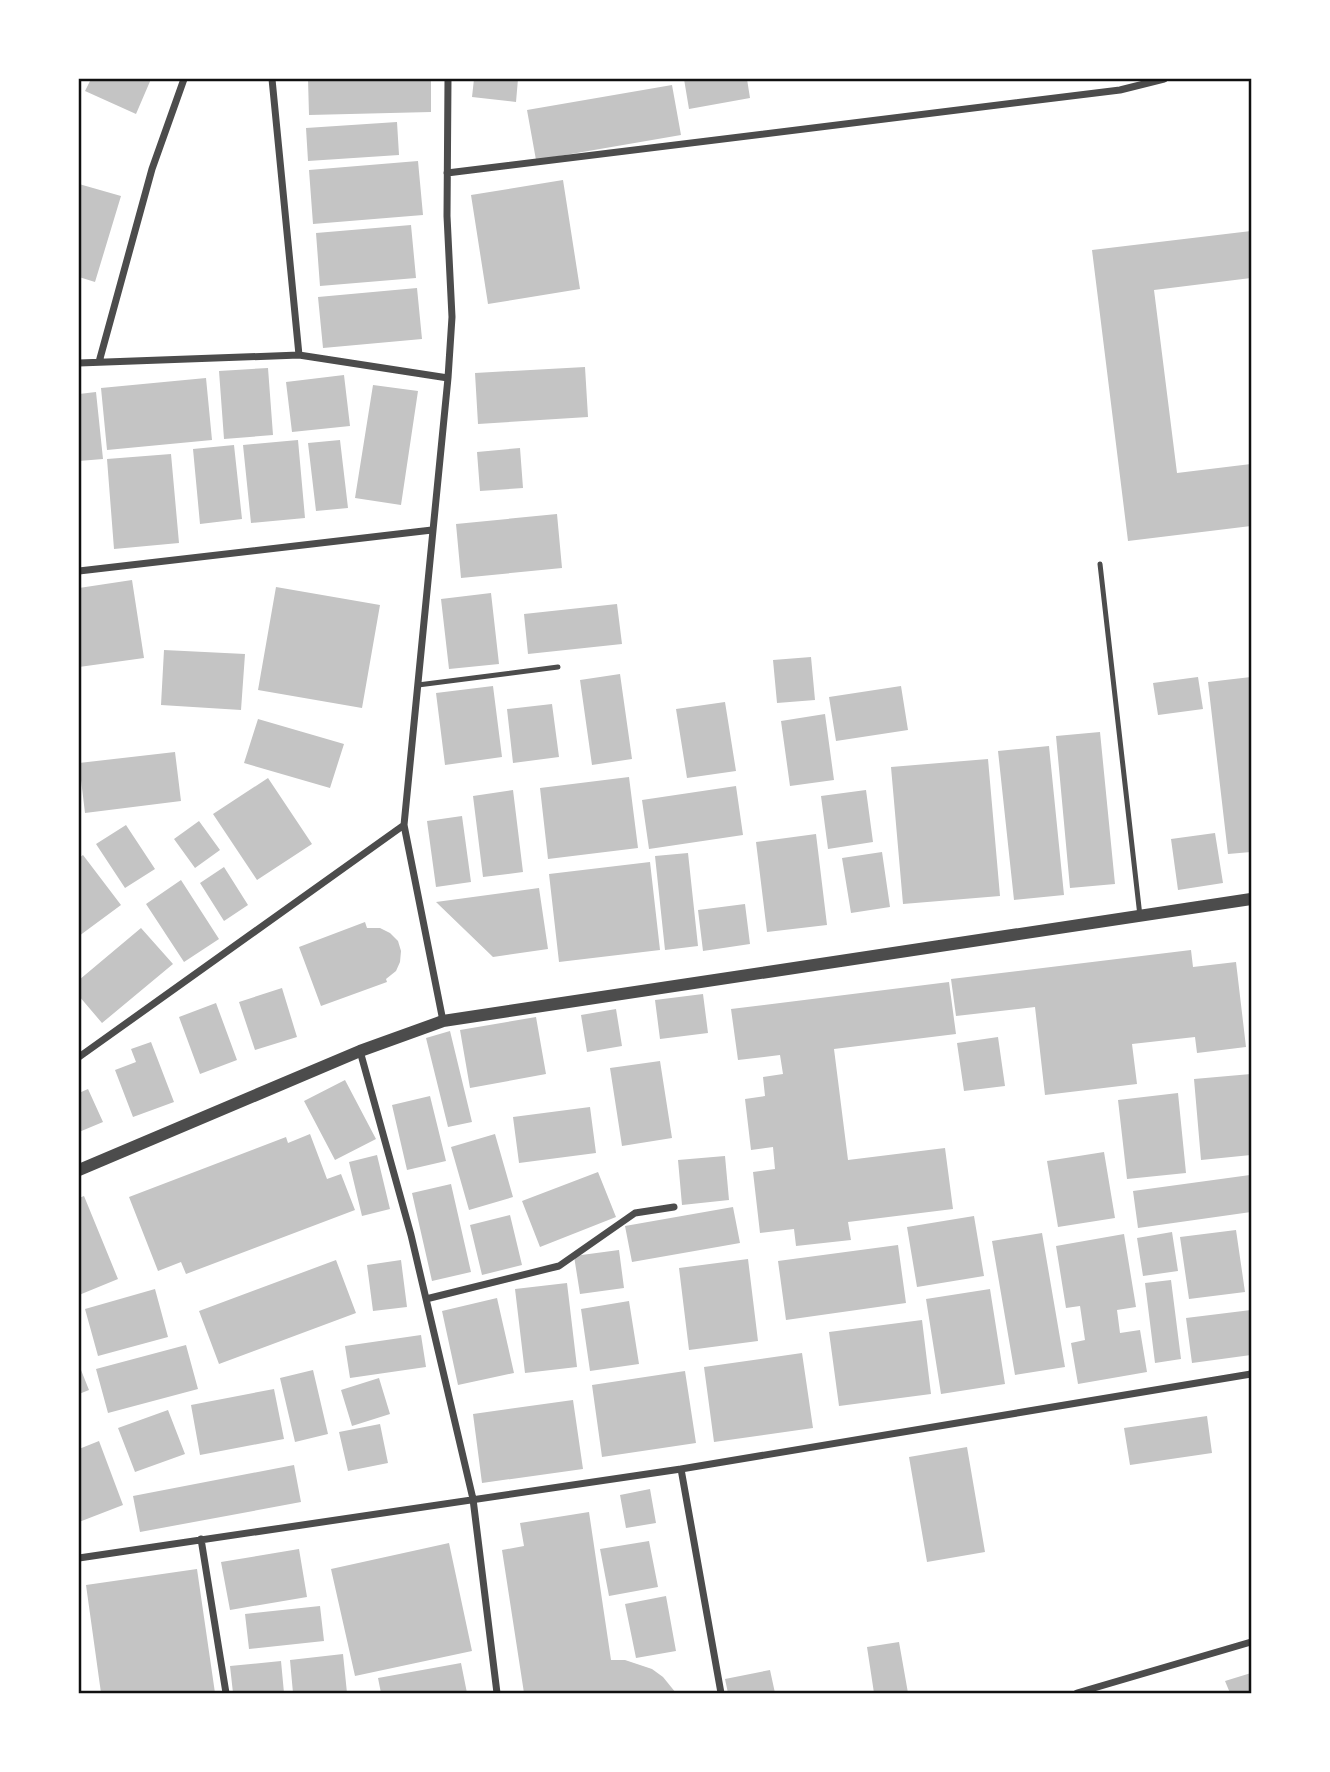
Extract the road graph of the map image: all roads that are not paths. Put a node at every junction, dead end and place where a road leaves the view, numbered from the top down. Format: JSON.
{"nodes":[{"id":1,"x":184,"y":79,"type":"edge"},
{"id":2,"x":272,"y":79,"type":"edge"},
{"id":3,"x":448,"y":79,"type":"edge"},
{"id":4,"x":1164,"y":79,"type":"edge"},
{"id":5,"x":447,"y":173,"type":"junction"},
{"id":6,"x":299,"y":355,"type":"junction"},
{"id":7,"x":99,"y":362,"type":"junction"},
{"id":8,"x":79,"y":363,"type":"edge"},
{"id":9,"x":448,"y":378,"type":"junction"},
{"id":10,"x":432,"y":530,"type":"junction"},
{"id":11,"x":1100,"y":564,"type":"dead end"},
{"id":12,"x":79,"y":571,"type":"edge"},
{"id":13,"x":558,"y":667,"type":"dead end"},
{"id":14,"x":418,"y":685,"type":"junction"},
{"id":15,"x":404,"y":825,"type":"junction"},
{"id":16,"x":1251,"y":899,"type":"edge"},
{"id":17,"x":1140,"y":916,"type":"junction"},
{"id":18,"x":443,"y":1021,"type":"junction"},
{"id":19,"x":360,"y":1051,"type":"junction"},
{"id":20,"x":79,"y":1057,"type":"edge"},
{"id":21,"x":79,"y":1170,"type":"edge"},
{"id":22,"x":674,"y":1206,"type":"dead end"},
{"id":23,"x":426,"y":1299,"type":"junction"},
{"id":24,"x":1251,"y":1374,"type":"edge"},
{"id":25,"x":681,"y":1469,"type":"junction"},
{"id":26,"x":473,"y":1499,"type":"junction"},
{"id":27,"x":201,"y":1539,"type":"junction"},
{"id":28,"x":79,"y":1558,"type":"edge"},
{"id":29,"x":1251,"y":1642,"type":"edge"},
{"id":30,"x":226,"y":1693,"type":"edge"},
{"id":31,"x":497,"y":1693,"type":"edge"},
{"id":32,"x":721,"y":1693,"type":"edge"},
{"id":33,"x":1077,"y":1693,"type":"edge"}],
"edges":[{"from":1,"to":7,"type":"street"},
{"from":2,"to":6,"type":"street"},
{"from":3,"to":5,"type":"street"},
{"from":4,"to":5,"type":"street"},
{"from":5,"to":9,"type":"street"},
{"from":6,"to":7,"type":"street"},
{"from":6,"to":9,"type":"street"},
{"from":7,"to":8,"type":"street"},
{"from":9,"to":10,"type":"street"},
{"from":10,"to":12,"type":"street"},
{"from":10,"to":14,"type":"street"},
{"from":11,"to":17,"type":"lane"},
{"from":13,"to":14,"type":"lane"},
{"from":14,"to":15,"type":"street"},
{"from":15,"to":18,"type":"street"},
{"from":15,"to":20,"type":"street"},
{"from":16,"to":17,"type":"street"},
{"from":17,"to":18,"type":"street"},
{"from":18,"to":19,"type":"street"},
{"from":19,"to":21,"type":"street"},
{"from":19,"to":23,"type":"street"},
{"from":22,"to":23,"type":"street"},
{"from":23,"to":26,"type":"street"},
{"from":24,"to":25,"type":"street"},
{"from":25,"to":26,"type":"street"},
{"from":25,"to":32,"type":"street"},
{"from":26,"to":27,"type":"street"},
{"from":26,"to":31,"type":"street"},
{"from":27,"to":28,"type":"street"},
{"from":27,"to":30,"type":"street"},
{"from":29,"to":33,"type":"street"}]}
